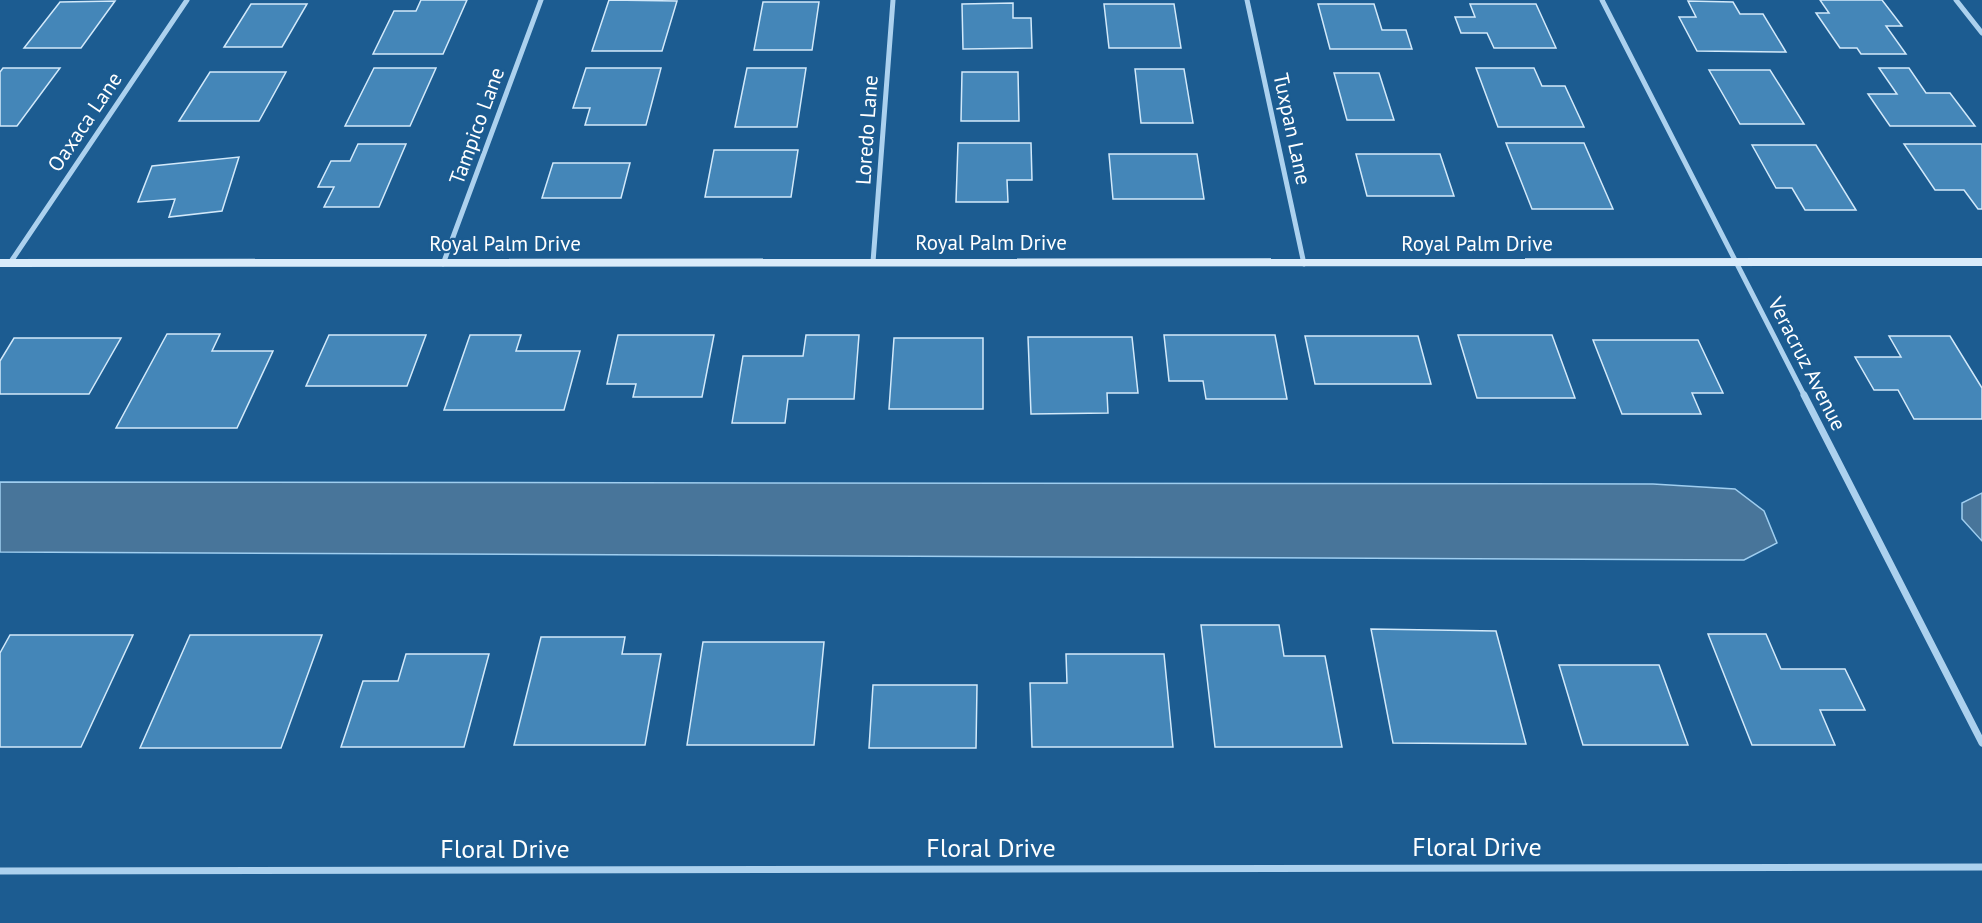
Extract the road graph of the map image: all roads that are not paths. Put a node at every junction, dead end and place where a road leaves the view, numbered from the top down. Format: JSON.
{"nodes":[{"id":1,"x":188,"y":0,"type":"edge"},
{"id":2,"x":541,"y":0,"type":"edge"},
{"id":3,"x":893,"y":0,"type":"edge"},
{"id":4,"x":1247,"y":0,"type":"edge"},
{"id":5,"x":1602,"y":0,"type":"edge"},
{"id":6,"x":1956,"y":0,"type":"edge"},
{"id":7,"x":1982,"y":33,"type":"edge"},
{"id":8,"x":873,"y":262,"type":"junction"},
{"id":9,"x":1982,"y":262,"type":"edge"},
{"id":10,"x":5,"y":263,"type":"edge"},
{"id":11,"x":1737,"y":263,"type":"junction"},
{"id":12,"x":443,"y":264,"type":"junction"},
{"id":13,"x":1304,"y":264,"type":"junction"},
{"id":14,"x":1982,"y":743,"type":"edge"},
{"id":15,"x":1982,"y":867,"type":"edge"},
{"id":16,"x":0,"y":871,"type":"edge"}],
"edges":[{"from":1,"to":10,"type":"street","name":"Oaxaca Lane"},
{"from":2,"to":12,"type":"street","name":"Tampico Lane"},
{"from":3,"to":8,"type":"street","name":"Loredo Lane"},
{"from":4,"to":13,"type":"street","name":"Tuxpan Lane"},
{"from":5,"to":11,"type":"street","name":"Veracruz Avenue"},
{"from":6,"to":7,"type":"street"},
{"from":8,"to":12,"type":"street","name":"Royal Palm Drive"},
{"from":8,"to":13,"type":"street","name":"Royal Palm Drive"},
{"from":9,"to":11,"type":"street","name":"Royal Palm Drive"},
{"from":10,"to":12,"type":"street","name":"Royal Palm Drive"},
{"from":11,"to":13,"type":"street","name":"Royal Palm Drive"},
{"from":11,"to":14,"type":"street","name":"Veracruz Avenue"},
{"from":15,"to":16,"type":"street","name":"Floral Drive"}]}
